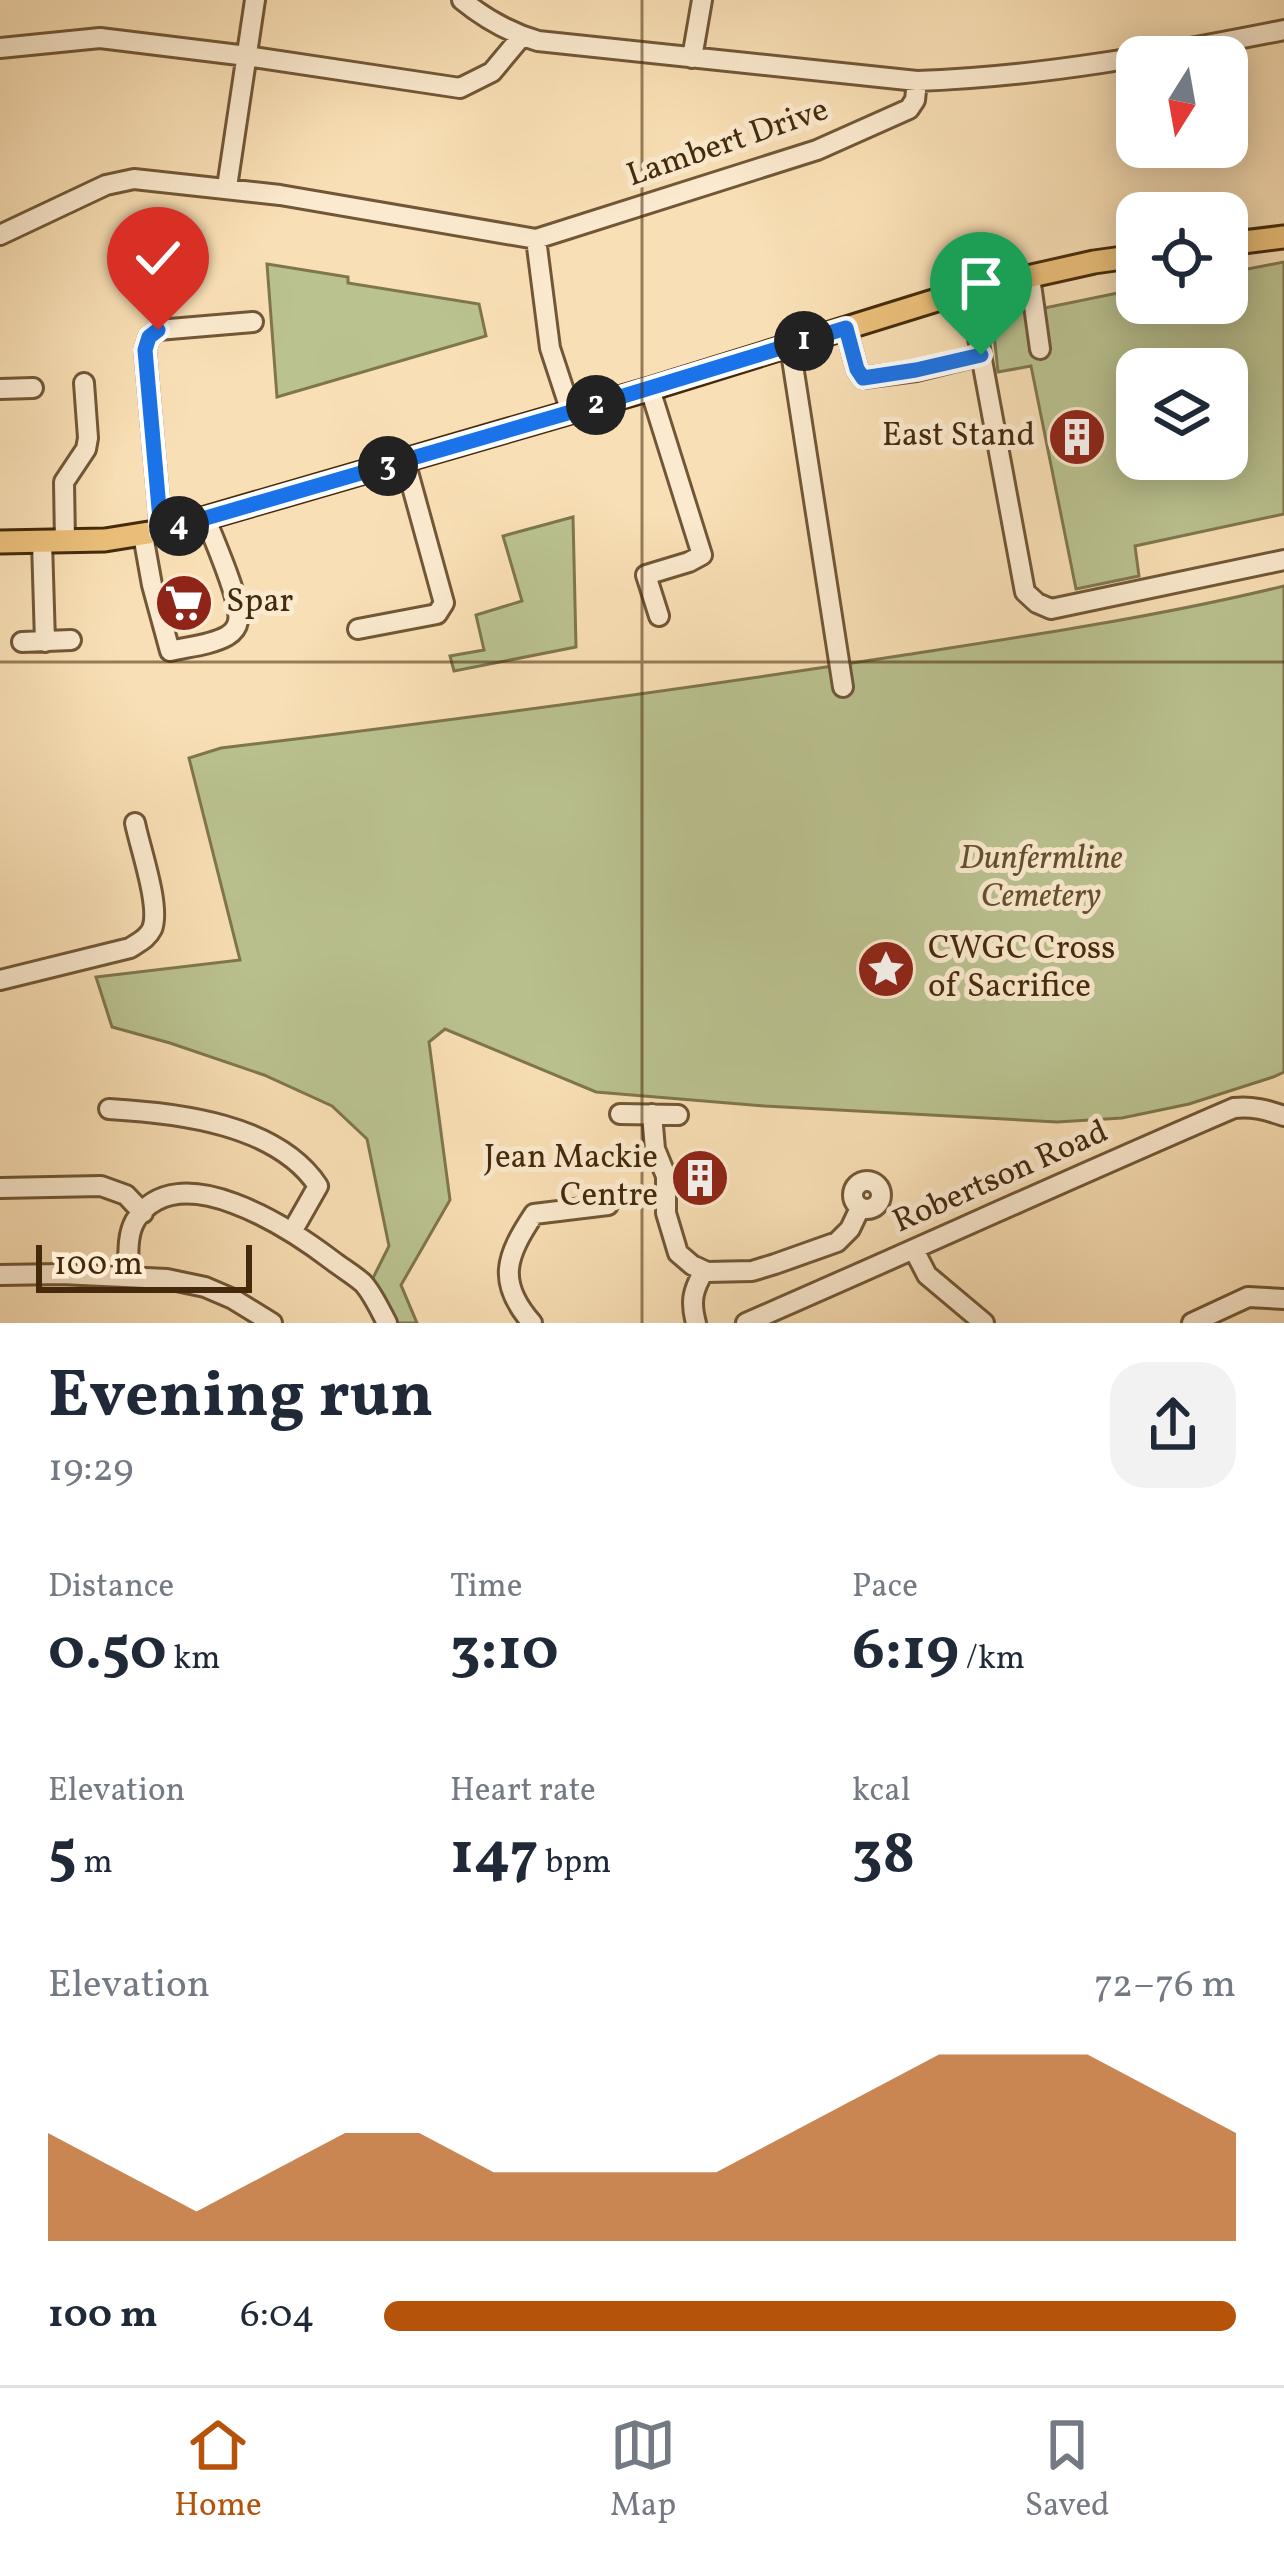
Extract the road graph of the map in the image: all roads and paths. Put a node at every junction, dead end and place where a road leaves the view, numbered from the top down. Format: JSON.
{"nodes":[{"id":1,"x":255,"y":0,"type":"edge"},
{"id":2,"x":462,"y":0,"type":"edge"},
{"id":3,"x":702,"y":0,"type":"edge"},
{"id":4,"x":1284,"y":30,"type":"edge"},
{"id":5,"x":522,"y":36,"type":"junction"},
{"id":6,"x":0,"y":48,"type":"edge"},
{"id":7,"x":247,"y":56,"type":"junction"},
{"id":8,"x":692,"y":58,"type":"junction"},
{"id":9,"x":917,"y":81,"type":"junction"},
{"id":10,"x":227,"y":188,"type":"junction"},
{"id":11,"x":0,"y":235,"type":"edge"},
{"id":12,"x":1284,"y":237,"type":"edge"},
{"id":13,"x":536,"y":239,"type":"junction"},
{"id":14,"x":1248,"y":241,"type":"edge"},
{"id":15,"x":1116,"y":259,"type":"edge"},
{"id":16,"x":1030,"y":277,"type":"junction"},
{"id":17,"x":969,"y":290,"type":"junction"},
{"id":18,"x":253,"y":322,"type":"dead end"},
{"id":19,"x":846,"y":328,"type":"junction"},
{"id":20,"x":790,"y":346,"type":"junction"},
{"id":21,"x":1040,"y":349,"type":"dead end"},
{"id":22,"x":981,"y":355,"type":"junction"},
{"id":23,"x":84,"y":382,"type":"dead end"},
{"id":24,"x":33,"y":388,"type":"dead end"},
{"id":25,"x":0,"y":389,"type":"edge"},
{"id":26,"x":650,"y":389,"type":"junction"},
{"id":27,"x":571,"y":412,"type":"junction"},
{"id":28,"x":405,"y":461,"type":"junction"},
{"id":29,"x":206,"y":519,"type":"junction"},
{"id":30,"x":152,"y":533,"type":"junction"},
{"id":31,"x":0,"y":542,"type":"edge"},
{"id":32,"x":54,"y":542,"type":"junction"},
{"id":33,"x":1284,"y":560,"type":"edge"},
{"id":34,"x":1029,"y":597,"type":"junction"},
{"id":35,"x":659,"y":616,"type":"dead end"},
{"id":36,"x":1029,"y":624,"type":"dead end"},
{"id":37,"x":358,"y":629,"type":"dead end"},
{"id":38,"x":71,"y":640,"type":"dead end"},
{"id":39,"x":45,"y":642,"type":"junction"},
{"id":40,"x":22,"y":643,"type":"dead end"},
{"id":41,"x":843,"y":687,"type":"dead end"},
{"id":42,"x":135,"y":823,"type":"dead end"},
{"id":43,"x":0,"y":980,"type":"edge"},
{"id":44,"x":109,"y":1109,"type":"dead end"},
{"id":45,"x":620,"y":1114,"type":"dead end"},
{"id":46,"x":652,"y":1114,"type":"junction"},
{"id":47,"x":677,"y":1115,"type":"dead end"},
{"id":48,"x":1284,"y":1116,"type":"edge"},
{"id":49,"x":0,"y":1188,"type":"edge"},
{"id":50,"x":608,"y":1204,"type":"dead end"},
{"id":51,"x":860,"y":1208,"type":"dead end"},
{"id":52,"x":143,"y":1213,"type":"junction"},
{"id":53,"x":293,"y":1230,"type":"junction"},
{"id":54,"x":914,"y":1250,"type":"junction"},
{"id":55,"x":704,"y":1270,"type":"junction"},
{"id":56,"x":0,"y":1275,"type":"edge"},
{"id":57,"x":128,"y":1276,"type":"junction"},
{"id":58,"x":1284,"y":1299,"type":"edge"},
{"id":59,"x":796,"y":1301,"type":"junction"},
{"id":60,"x":272,"y":1323,"type":"edge"},
{"id":61,"x":387,"y":1323,"type":"edge"},
{"id":62,"x":532,"y":1323,"type":"edge"},
{"id":63,"x":696,"y":1323,"type":"edge"},
{"id":64,"x":746,"y":1323,"type":"edge"},
{"id":65,"x":806,"y":1323,"type":"edge"},
{"id":66,"x":984,"y":1323,"type":"edge"},
{"id":67,"x":1192,"y":1323,"type":"edge"}],
"edges":[{"from":1,"to":7,"type":"street"},
{"from":2,"to":5,"type":"street"},
{"from":3,"to":8,"type":"street"},
{"from":4,"to":9,"type":"street"},
{"from":5,"to":7,"type":"street"},
{"from":5,"to":8,"type":"street"},
{"from":6,"to":7,"type":"street"},
{"from":7,"to":10,"type":"street"},
{"from":8,"to":9,"type":"street"},
{"from":9,"to":13,"type":"street","name":"Lambert Drive"},
{"from":10,"to":11,"type":"street","name":"Lambert Drive"},
{"from":10,"to":13,"type":"street","name":"Lambert Drive"},
{"from":12,"to":14,"type":"main road"},
{"from":13,"to":27,"type":"street"},
{"from":15,"to":16,"type":"main road"},
{"from":16,"to":17,"type":"main road"},
{"from":16,"to":21,"type":"street"},
{"from":17,"to":19,"type":"main road"},
{"from":17,"to":22,"type":"street"},
{"from":18,"to":30,"type":"street"},
{"from":19,"to":20,"type":"main road"},
{"from":19,"to":22,"type":"street"},
{"from":20,"to":26,"type":"main road"},
{"from":20,"to":41,"type":"street"},
{"from":22,"to":34,"type":"street"},
{"from":23,"to":32,"type":"street"},
{"from":24,"to":25,"type":"street"},
{"from":26,"to":27,"type":"main road"},
{"from":26,"to":35,"type":"street"},
{"from":27,"to":28,"type":"main road"},
{"from":28,"to":29,"type":"main road"},
{"from":28,"to":37,"type":"street"},
{"from":29,"to":30,"type":"main road"},
{"from":29,"to":30,"type":"street"},
{"from":30,"to":32,"type":"main road"},
{"from":31,"to":32,"type":"main road"},
{"from":32,"to":39,"type":"street"},
{"from":33,"to":34,"type":"street"},
{"from":34,"to":36,"type":"street"},
{"from":38,"to":39,"type":"street"},
{"from":39,"to":40,"type":"street"},
{"from":42,"to":43,"type":"street"},
{"from":44,"to":53,"type":"street"},
{"from":45,"to":46,"type":"street"},
{"from":46,"to":47,"type":"street"},
{"from":46,"to":55,"type":"street"},
{"from":48,"to":54,"type":"street","name":"Robertson Road"},
{"from":49,"to":52,"type":"street"},
{"from":50,"to":62,"type":"street"},
{"from":51,"to":55,"type":"street"},
{"from":52,"to":53,"type":"street"},
{"from":52,"to":57,"type":"street"},
{"from":53,"to":61,"type":"street"},
{"from":54,"to":59,"type":"street","name":"Robertson Road"},
{"from":54,"to":66,"type":"street"},
{"from":55,"to":63,"type":"street"},
{"from":56,"to":57,"type":"street"},
{"from":57,"to":60,"type":"street"},
{"from":58,"to":67,"type":"street"},
{"from":59,"to":64,"type":"street","name":"Robertson Road"},
{"from":59,"to":65,"type":"street"}]}
